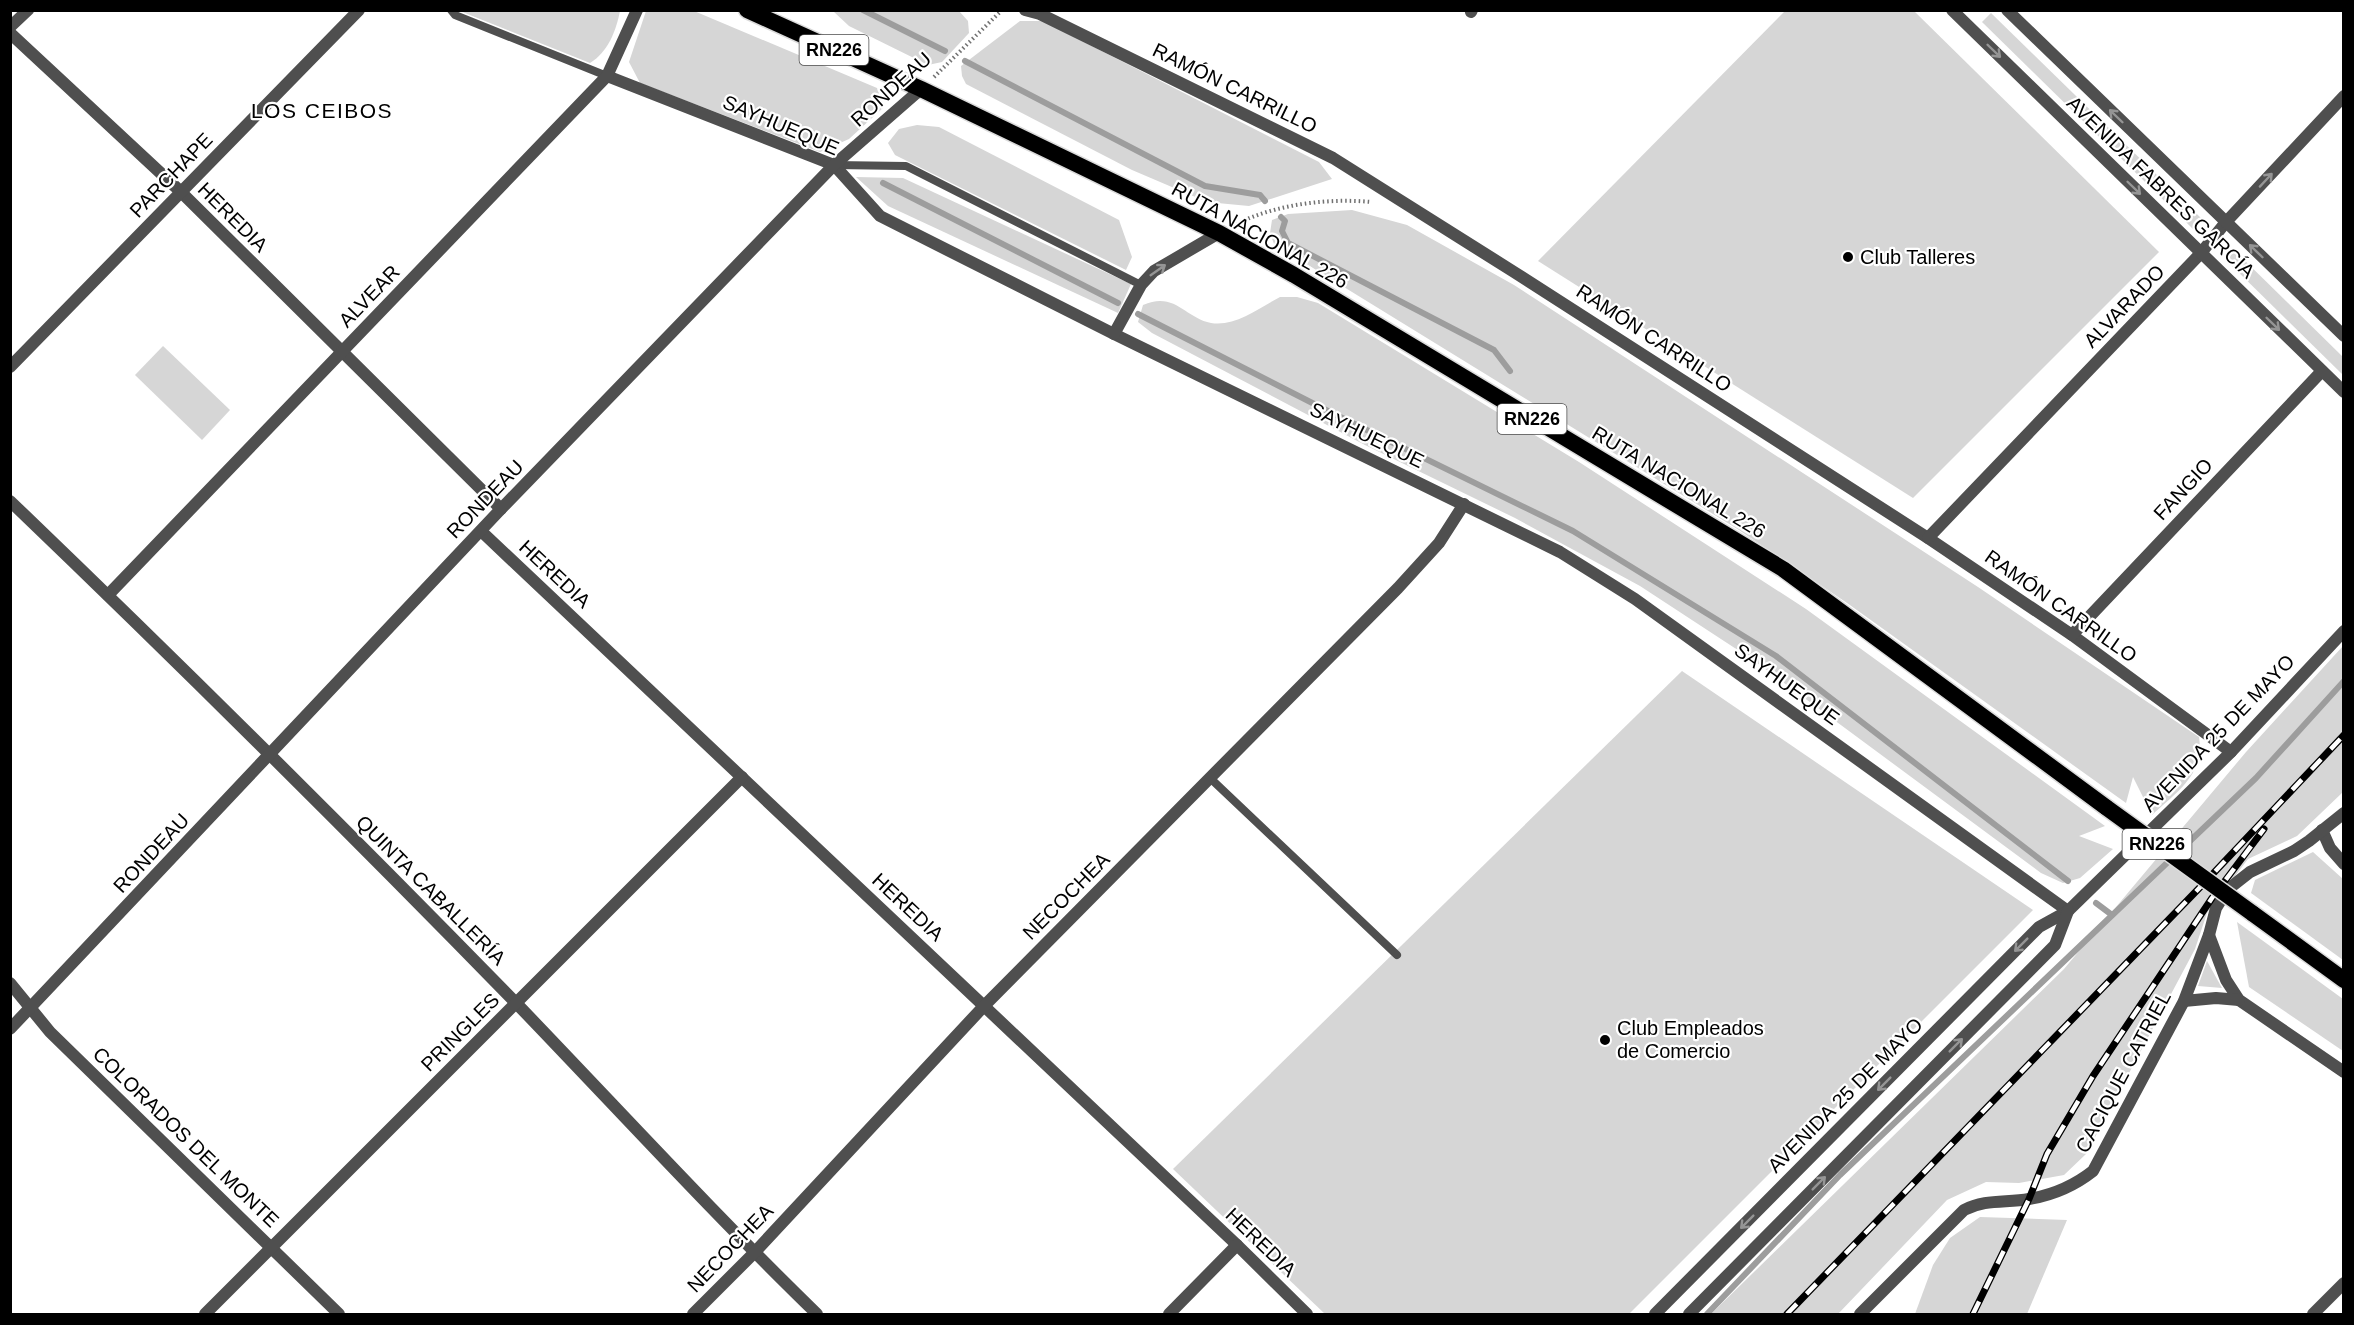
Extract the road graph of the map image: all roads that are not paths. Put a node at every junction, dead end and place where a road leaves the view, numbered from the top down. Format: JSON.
{"nodes":[{"id":1,"x":28,"y":10,"type":"edge"},
{"id":2,"x":359,"y":10,"type":"edge"},
{"id":3,"x":451,"y":10,"type":"edge"},
{"id":4,"x":637,"y":10,"type":"edge"},
{"id":5,"x":747,"y":10,"type":"edge"},
{"id":6,"x":1025,"y":10,"type":"edge"},
{"id":7,"x":1952,"y":10,"type":"edge"},
{"id":8,"x":2007,"y":10,"type":"edge"},
{"id":9,"x":10,"y":27,"type":"edge"},
{"id":10,"x":10,"y":33,"type":"edge"},
{"id":11,"x":607,"y":76,"type":"junction"},
{"id":12,"x":921,"y":89,"type":"junction"},
{"id":13,"x":2343,"y":96,"type":"edge"},
{"id":14,"x":834,"y":165,"type":"junction"},
{"id":15,"x":181,"y":192,"type":"junction"},
{"id":16,"x":2226,"y":222,"type":"junction"},
{"id":17,"x":1219,"y":232,"type":"junction"},
{"id":18,"x":2201,"y":253,"type":"junction"},
{"id":19,"x":1142,"y":285,"type":"junction"},
{"id":20,"x":1113,"y":334,"type":"junction"},
{"id":21,"x":2343,"y":336,"type":"edge"},
{"id":22,"x":342,"y":352,"type":"junction"},
{"id":23,"x":10,"y":367,"type":"edge"},
{"id":24,"x":2322,"y":370,"type":"junction"},
{"id":25,"x":2343,"y":392,"type":"edge"},
{"id":26,"x":10,"y":501,"type":"edge"},
{"id":27,"x":1464,"y":504,"type":"junction"},
{"id":28,"x":501,"y":509,"type":"junction"},
{"id":29,"x":481,"y":531,"type":"junction"},
{"id":30,"x":1928,"y":538,"type":"junction"},
{"id":31,"x":108,"y":595,"type":"junction"},
{"id":32,"x":2343,"y":631,"type":"edge"},
{"id":33,"x":2072,"y":635,"type":"junction"},
{"id":34,"x":2230,"y":752,"type":"junction"},
{"id":35,"x":270,"y":754,"type":"junction"},
{"id":36,"x":742,"y":777,"type":"junction"},
{"id":37,"x":1210,"y":778,"type":"junction"},
{"id":38,"x":2343,"y":813,"type":"edge"},
{"id":39,"x":2322,"y":830,"type":"junction"},
{"id":40,"x":2343,"y":864,"type":"edge"},
{"id":41,"x":2068,"y":911,"type":"junction"},
{"id":42,"x":2210,"y":936,"type":"junction"},
{"id":43,"x":1397,"y":955,"type":"dead end"},
{"id":44,"x":2343,"y":980,"type":"edge"},
{"id":45,"x":10,"y":983,"type":"edge"},
{"id":46,"x":2239,"y":1000,"type":"junction"},
{"id":47,"x":2184,"y":1001,"type":"junction"},
{"id":48,"x":516,"y":1004,"type":"junction"},
{"id":49,"x":984,"y":1006,"type":"junction"},
{"id":50,"x":32,"y":1008,"type":"junction"},
{"id":51,"x":10,"y":1029,"type":"edge"},
{"id":52,"x":2343,"y":1072,"type":"edge"},
{"id":53,"x":1237,"y":1245,"type":"junction"},
{"id":54,"x":271,"y":1247,"type":"junction"},
{"id":55,"x":754,"y":1253,"type":"junction"},
{"id":56,"x":2343,"y":1284,"type":"edge"},
{"id":57,"x":205,"y":1314,"type":"edge"},
{"id":58,"x":339,"y":1314,"type":"edge"},
{"id":59,"x":693,"y":1314,"type":"edge"},
{"id":60,"x":817,"y":1314,"type":"edge"},
{"id":61,"x":1169,"y":1314,"type":"edge"},
{"id":62,"x":1307,"y":1314,"type":"edge"},
{"id":63,"x":1655,"y":1314,"type":"edge"},
{"id":64,"x":1689,"y":1314,"type":"edge"},
{"id":65,"x":1860,"y":1314,"type":"edge"},
{"id":66,"x":2313,"y":1314,"type":"edge"}],
"edges":[{"from":1,"to":9,"type":"street"},
{"from":2,"to":15,"type":"street","name":"PARCHAPE"},
{"from":3,"to":11,"type":"lane"},
{"from":4,"to":11,"type":"street","name":"ALVEAR"},
{"from":5,"to":12,"type":"highway","name":"RUTA NACIONAL 226","number":"RN226"},
{"from":6,"to":30,"type":"street","name":"RAMÓN CARRILLO"},
{"from":7,"to":18,"type":"street","name":"AVENIDA FABRES GARCÍA","one_way":true},
{"from":16,"to":8,"type":"street","name":"AVENIDA FABRES GARCÍA","one_way":true},
{"from":10,"to":15,"type":"street","name":"HEREDIA"},
{"from":11,"to":14,"type":"street","name":"SAYHUEQUE"},
{"from":11,"to":22,"type":"street","name":"ALVEAR"},
{"from":12,"to":14,"type":"street","name":"RONDEAU"},
{"from":12,"to":17,"type":"highway","name":"RUTA NACIONAL 226","number":"RN226"},
{"from":16,"to":13,"type":"street","name":"ALVARADO","one_way":true},
{"from":14,"to":19,"type":"lane"},
{"from":14,"to":20,"type":"street","name":"SAYHUEQUE"},
{"from":14,"to":28,"type":"street","name":"RONDEAU"},
{"from":15,"to":22,"type":"street","name":"HEREDIA"},
{"from":15,"to":23,"type":"street","name":"PARCHAPE"},
{"from":16,"to":18,"type":"street","name":"ALVARADO"},
{"from":21,"to":16,"type":"street","name":"AVENIDA FABRES GARCÍA","one_way":true},
{"from":19,"to":17,"type":"street","one_way":true},
{"from":17,"to":44,"type":"highway","name":"RUTA NACIONAL 226","number":"RN226","bridge":true},
{"from":18,"to":24,"type":"street","name":"AVENIDA FABRES GARCÍA","one_way":true},
{"from":18,"to":30,"type":"street","name":"ALVARADO"},
{"from":19,"to":20,"type":"street"},
{"from":20,"to":27,"type":"street","name":"SAYHUEQUE"},
{"from":22,"to":28,"type":"street","name":"HEREDIA"},
{"from":22,"to":31,"type":"street","name":"ALVEAR"},
{"from":24,"to":25,"type":"street","name":"AVENIDA FABRES GARCÍA"},
{"from":24,"to":33,"type":"street","name":"FANGIO"},
{"from":26,"to":31,"type":"street","name":"QUINTA CABALLERÍA"},
{"from":27,"to":37,"type":"street","name":"NECOCHEA"},
{"from":27,"to":41,"type":"street","name":"SAYHUEQUE"},
{"from":28,"to":29,"type":"street","name":"RONDEAU"},
{"from":29,"to":35,"type":"street","name":"RONDEAU"},
{"from":29,"to":36,"type":"street","name":"HEREDIA"},
{"from":30,"to":33,"type":"street","name":"RAMÓN CARRILLO"},
{"from":31,"to":35,"type":"street","name":"QUINTA CABALLERÍA"},
{"from":32,"to":34,"type":"street","name":"AVENIDA 25 DE MAYO"},
{"from":33,"to":34,"type":"street","name":"RAMÓN CARRILLO"},
{"from":34,"to":41,"type":"street","name":"AVENIDA 25 DE MAYO"},
{"from":35,"to":48,"type":"street","name":"QUINTA CABALLERÍA"},
{"from":35,"to":50,"type":"street","name":"RONDEAU"},
{"from":36,"to":48,"type":"street","name":"PRINGLES"},
{"from":36,"to":49,"type":"street","name":"HEREDIA"},
{"from":37,"to":43,"type":"lane"},
{"from":37,"to":49,"type":"street","name":"NECOCHEA"},
{"from":38,"to":39,"type":"street","name":"CACIQUE CATRIEL"},
{"from":39,"to":40,"type":"street"},
{"from":39,"to":42,"type":"street","name":"CACIQUE CATRIEL"},
{"from":41,"to":63,"type":"street","name":"AVENIDA 25 DE MAYO","one_way":true},
{"from":64,"to":41,"type":"street","name":"AVENIDA 25 DE MAYO","one_way":true},
{"from":42,"to":46,"type":"street"},
{"from":42,"to":47,"type":"street","name":"CACIQUE CATRIEL"},
{"from":45,"to":50,"type":"street","name":"COLORADOS DEL MONTE"},
{"from":46,"to":47,"type":"street"},
{"from":46,"to":52,"type":"street"},
{"from":47,"to":65,"type":"street","name":"CACIQUE CATRIEL"},
{"from":48,"to":54,"type":"street","name":"PRINGLES"},
{"from":48,"to":55,"type":"street","name":"QUINTA CABALLERÍA"},
{"from":49,"to":53,"type":"street","name":"HEREDIA"},
{"from":49,"to":55,"type":"street","name":"NECOCHEA"},
{"from":50,"to":51,"type":"street","name":"RONDEAU"},
{"from":50,"to":54,"type":"street","name":"COLORADOS DEL MONTE"},
{"from":53,"to":61,"type":"street"},
{"from":53,"to":62,"type":"street","name":"HEREDIA"},
{"from":54,"to":57,"type":"street","name":"PRINGLES"},
{"from":54,"to":58,"type":"street","name":"COLORADOS DEL MONTE"},
{"from":55,"to":59,"type":"street","name":"NECOCHEA"},
{"from":55,"to":60,"type":"street","name":"QUINTA CABALLERÍA"},
{"from":56,"to":66,"type":"street"}]}
